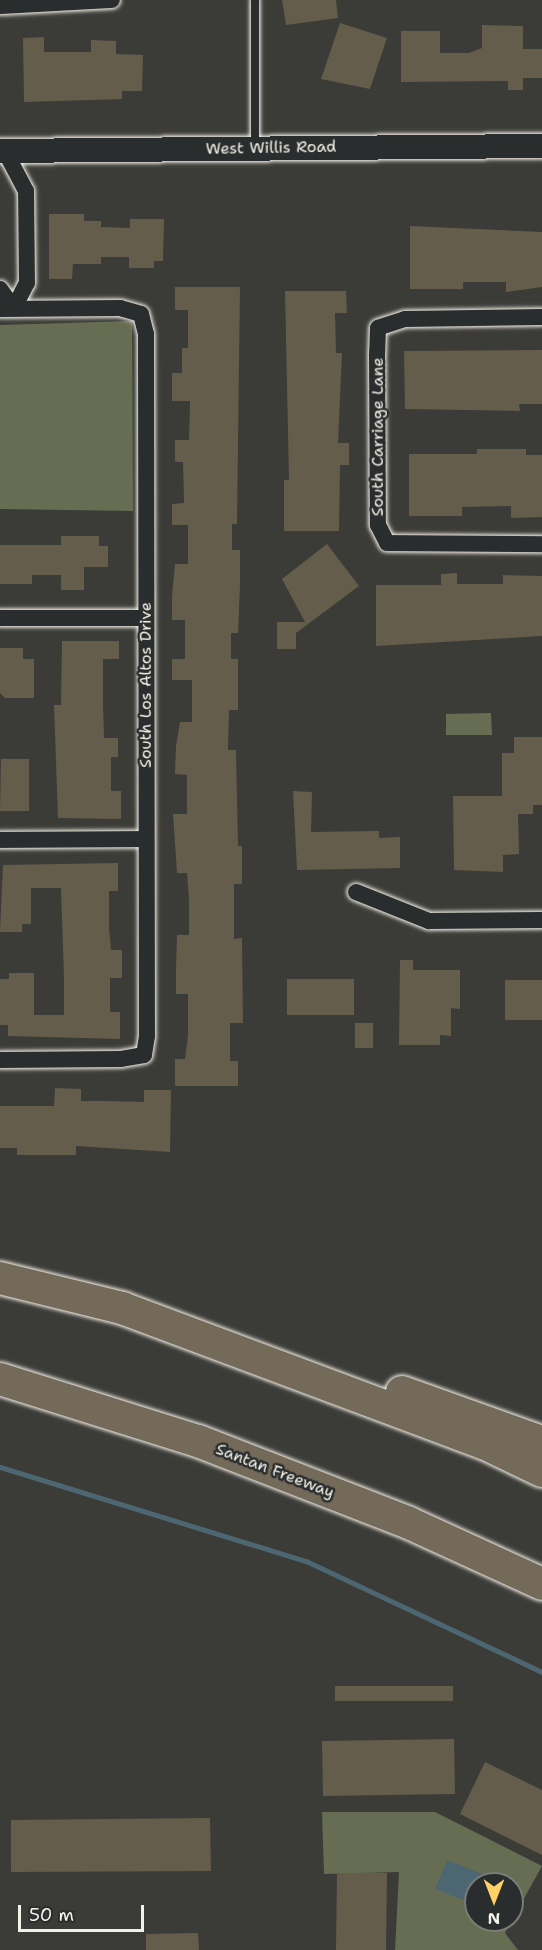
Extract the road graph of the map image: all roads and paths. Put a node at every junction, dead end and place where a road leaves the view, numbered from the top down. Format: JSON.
{"nodes":[{"id":1,"x":112,"y":0,"type":"edge"},
{"id":2,"x":255,"y":0,"type":"edge"},
{"id":3,"x":0,"y":6,"type":"edge"},
{"id":4,"x":542,"y":146,"type":"edge"},
{"id":5,"x":255,"y":148,"type":"junction"},
{"id":6,"x":2,"y":157,"type":"edge"},
{"id":7,"x":0,"y":289,"type":"edge"},
{"id":8,"x":7,"y":308,"type":"edge"},
{"id":9,"x":542,"y":317,"type":"edge"},
{"id":10,"x":542,"y":544,"type":"edge"},
{"id":11,"x":0,"y":618,"type":"edge"},
{"id":12,"x":145,"y":618,"type":"junction"},
{"id":13,"x":146,"y":839,"type":"junction"},
{"id":14,"x":0,"y":840,"type":"edge"},
{"id":15,"x":356,"y":892,"type":"dead end"},
{"id":16,"x":542,"y":920,"type":"edge"},
{"id":17,"x":0,"y":1060,"type":"edge"},
{"id":18,"x":0,"y":1278,"type":"edge"},
{"id":19,"x":122,"y":1308,"type":"junction"},
{"id":20,"x":0,"y":1379,"type":"edge"},
{"id":21,"x":542,"y":1442,"type":"edge"},
{"id":22,"x":542,"y":1471,"type":"edge"},
{"id":23,"x":409,"y":1523,"type":"junction"},
{"id":24,"x":542,"y":1584,"type":"edge"},
{"id":25,"x":542,"y":1599,"type":"edge"}],
"edges":[{"from":1,"to":3,"type":"street"},
{"from":2,"to":5,"type":"lane"},
{"from":4,"to":5,"type":"street","name":"West Willis Road"},
{"from":5,"to":6,"type":"street","name":"West Willis Road"},
{"from":6,"to":8,"type":"street"},
{"from":7,"to":8,"type":"street"},
{"from":8,"to":12,"type":"street","name":"South Los Altos Drive"},
{"from":9,"to":10,"type":"street","name":"South Carriage Lane"},
{"from":11,"to":12,"type":"street"},
{"from":12,"to":13,"type":"street","name":"South Los Altos Drive"},
{"from":13,"to":14,"type":"street"},
{"from":13,"to":17,"type":"street","name":"South Los Altos Drive"},
{"from":15,"to":16,"type":"street"},
{"from":18,"to":19,"type":"highway"},
{"from":19,"to":21,"type":"highway"},
{"from":19,"to":22,"type":"highway"},
{"from":20,"to":23,"type":"highway","name":"Santan Freeway"},
{"from":23,"to":24,"type":"highway","name":"Santan Freeway"},
{"from":23,"to":25,"type":"highway"}]}
